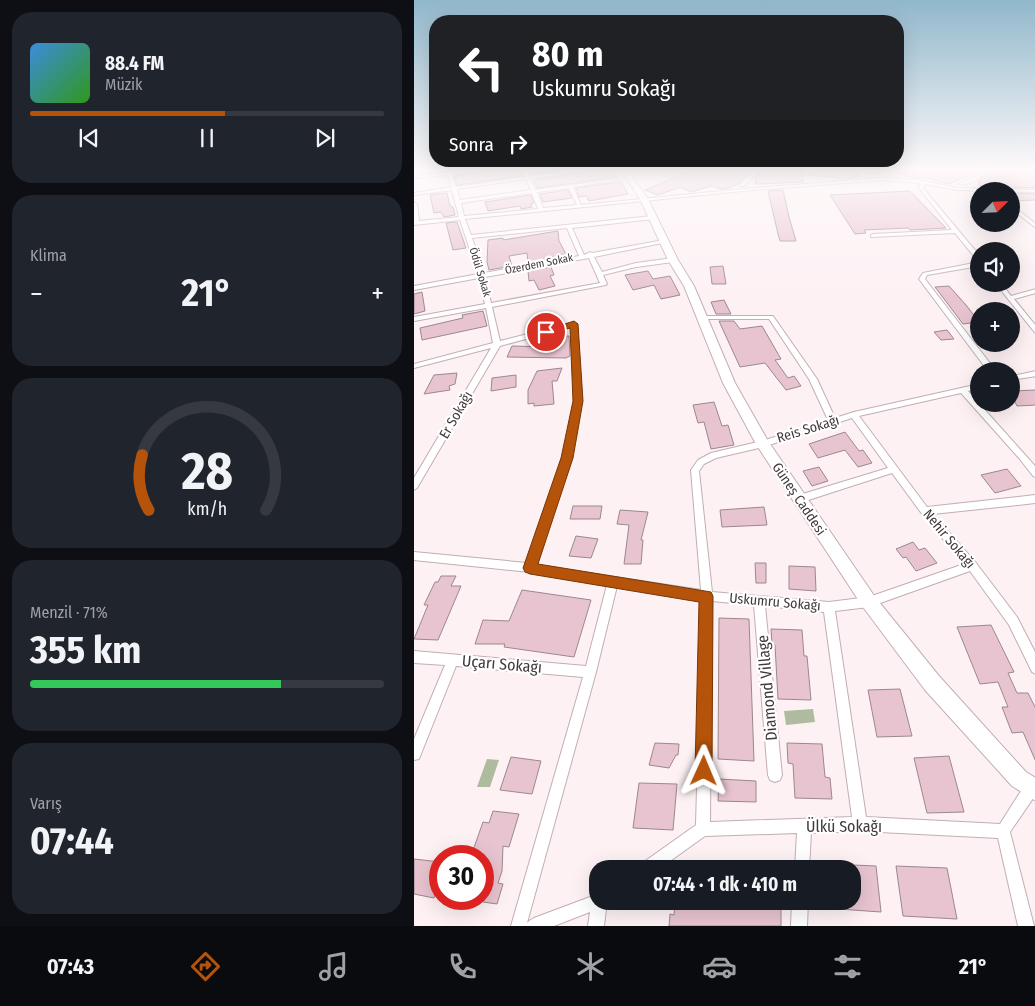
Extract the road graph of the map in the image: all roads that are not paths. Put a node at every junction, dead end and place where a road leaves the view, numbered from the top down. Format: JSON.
{"nodes":[{"id":1,"x":460,"y":211,"type":"edge"},
{"id":2,"x":519,"y":211,"type":"edge"},
{"id":3,"x":649,"y":211,"type":"edge"},
{"id":4,"x":940,"y":211,"type":"edge"},
{"id":5,"x":1020,"y":214,"type":"edge"},
{"id":6,"x":462,"y":217,"type":"junction"},
{"id":7,"x":652,"y":218,"type":"junction"},
{"id":8,"x":415,"y":222,"type":"edge"},
{"id":9,"x":569,"y":226,"type":"junction"},
{"id":10,"x":1035,"y":227,"type":"edge"},
{"id":11,"x":956,"y":231,"type":"junction"},
{"id":12,"x":469,"y":236,"type":"junction"},
{"id":13,"x":873,"y":236,"type":"dead end"},
{"id":14,"x":664,"y":242,"type":"junction"},
{"id":15,"x":970,"y":248,"type":"edge"},
{"id":16,"x":590,"y":254,"type":"junction"},
{"id":17,"x":582,"y":256,"type":"junction"},
{"id":18,"x":673,"y":260,"type":"junction"},
{"id":19,"x":970,"y":266,"type":"edge"},
{"id":20,"x":600,"y":274,"type":"junction"},
{"id":21,"x":482,"y":276,"type":"junction"},
{"id":22,"x":414,"y":288,"type":"edge"},
{"id":23,"x":1035,"y":291,"type":"edge"},
{"id":24,"x":1005,"y":292,"type":"edge"},
{"id":25,"x":1010,"y":298,"type":"junction"},
{"id":26,"x":490,"y":304,"type":"junction"},
{"id":27,"x":701,"y":317,"type":"junction"},
{"id":28,"x":414,"y":318,"type":"edge"},
{"id":29,"x":1035,"y":332,"type":"edge"},
{"id":30,"x":497,"y":344,"type":"junction"},
{"id":31,"x":985,"y":362,"type":"edge"},
{"id":32,"x":414,"y":366,"type":"edge"},
{"id":33,"x":1035,"y":373,"type":"edge"},
{"id":34,"x":1020,"y":376,"type":"edge"},
{"id":35,"x":970,"y":388,"type":"edge"},
{"id":36,"x":963,"y":390,"type":"junction"},
{"id":37,"x":854,"y":415,"type":"junction"},
{"id":38,"x":833,"y":422,"type":"junction"},
{"id":39,"x":763,"y":444,"type":"junction"},
{"id":40,"x":894,"y":469,"type":"junction"},
{"id":41,"x":1035,"y":474,"type":"edge"},
{"id":42,"x":414,"y":486,"type":"edge"},
{"id":43,"x":799,"y":499,"type":"junction"},
{"id":44,"x":1035,"y":499,"type":"edge"},
{"id":45,"x":926,"y":511,"type":"junction"},
{"id":46,"x":414,"y":556,"type":"edge"},
{"id":47,"x":972,"y":566,"type":"junction"},
{"id":48,"x":530,"y":568,"type":"junction"},
{"id":49,"x":613,"y":582,"type":"junction"},
{"id":50,"x":706,"y":596,"type":"junction"},
{"id":51,"x":759,"y":601,"type":"junction"},
{"id":52,"x":869,"y":602,"type":"junction"},
{"id":53,"x":829,"y":607,"type":"junction"},
{"id":54,"x":414,"y":657,"type":"edge"},
{"id":55,"x":453,"y":660,"type":"junction"},
{"id":56,"x":1035,"y":668,"type":"edge"},
{"id":57,"x":590,"y":672,"type":"junction"},
{"id":58,"x":414,"y":754,"type":"edge"},
{"id":59,"x":775,"y":775,"type":"dead end"},
{"id":60,"x":1033,"y":789,"type":"edge"},
{"id":61,"x":860,"y":824,"type":"junction"},
{"id":62,"x":804,"y":826,"type":"junction"},
{"id":63,"x":703,"y":829,"type":"junction"},
{"id":64,"x":1003,"y":831,"type":"junction"},
{"id":65,"x":659,"y":860,"type":"edge"},
{"id":66,"x":802,"y":860,"type":"edge"},
{"id":67,"x":589,"y":906,"type":"edge"},
{"id":68,"x":599,"y":910,"type":"edge"},
{"id":69,"x":800,"y":910,"type":"edge"},
{"id":70,"x":519,"y":926,"type":"edge"},
{"id":71,"x":534,"y":926,"type":"edge"},
{"id":72,"x":596,"y":926,"type":"edge"},
{"id":73,"x":799,"y":926,"type":"edge"},
{"id":74,"x":1026,"y":926,"type":"edge"}],
"edges":[{"from":1,"to":6,"type":"street","name":"Ödül Sokak"},
{"from":2,"to":6,"type":"street"},
{"from":3,"to":7,"type":"main road","name":"Güneş Caddesi"},
{"from":4,"to":11,"type":"street"},
{"from":5,"to":10,"type":"street"},
{"from":6,"to":8,"type":"street"},
{"from":6,"to":12,"type":"street","name":"Ödül Sokak"},
{"from":7,"to":9,"type":"street"},
{"from":7,"to":14,"type":"main road","name":"Güneş Caddesi"},
{"from":9,"to":12,"type":"street"},
{"from":9,"to":17,"type":"street"},
{"from":11,"to":13,"type":"street"},
{"from":11,"to":15,"type":"street"},
{"from":12,"to":21,"type":"street","name":"Ödül Sokak"},
{"from":14,"to":16,"type":"street","name":"Özerdem Sokak"},
{"from":14,"to":18,"type":"main road","name":"Güneş Caddesi"},
{"from":16,"to":17,"type":"street","name":"Özerdem Sokak"},
{"from":16,"to":20,"type":"street"},
{"from":17,"to":21,"type":"street","name":"Özerdem Sokak"},
{"from":18,"to":20,"type":"street"},
{"from":18,"to":27,"type":"main road","name":"Güneş Caddesi"},
{"from":19,"to":31,"type":"street"},
{"from":20,"to":26,"type":"street"},
{"from":21,"to":22,"type":"street","name":"Özerdem Sokak"},
{"from":21,"to":26,"type":"street","name":"Ödül Sokak"},
{"from":23,"to":25,"type":"street"},
{"from":24,"to":25,"type":"street"},
{"from":25,"to":29,"type":"street"},
{"from":26,"to":28,"type":"street"},
{"from":26,"to":30,"type":"street","name":"Ödül Sokak"},
{"from":27,"to":38,"type":"street"},
{"from":27,"to":39,"type":"main road","name":"Güneş Caddesi"},
{"from":30,"to":32,"type":"street"},
{"from":30,"to":42,"type":"street","name":"Er Sokağı"},
{"from":30,"to":48,"type":"street"},
{"from":33,"to":34,"type":"street"},
{"from":35,"to":36,"type":"street","name":"Reis Sokağı"},
{"from":36,"to":37,"type":"street","name":"Reis Sokağı"},
{"from":36,"to":41,"type":"street"},
{"from":37,"to":38,"type":"street","name":"Reis Sokağı"},
{"from":37,"to":40,"type":"street","name":"Nehir Sokağı"},
{"from":38,"to":39,"type":"street","name":"Reis Sokağı"},
{"from":39,"to":43,"type":"main road","name":"Güneş Caddesi"},
{"from":39,"to":50,"type":"street","name":"Reis Sokağı"},
{"from":40,"to":43,"type":"street"},
{"from":40,"to":45,"type":"street","name":"Nehir Sokağı"},
{"from":43,"to":52,"type":"main road","name":"Güneş Caddesi"},
{"from":44,"to":45,"type":"street"},
{"from":45,"to":47,"type":"street","name":"Nehir Sokağı"},
{"from":46,"to":48,"type":"street","name":"Uskumru Sokağı"},
{"from":47,"to":52,"type":"street","name":"Uskumru Sokağı"},
{"from":47,"to":56,"type":"street","name":"Nehir Sokağı"},
{"from":48,"to":49,"type":"street","name":"Uskumru Sokağı"},
{"from":49,"to":50,"type":"street","name":"Uskumru Sokağı"},
{"from":49,"to":57,"type":"street"},
{"from":50,"to":51,"type":"street","name":"Uskumru Sokağı"},
{"from":50,"to":63,"type":"street"},
{"from":51,"to":53,"type":"street","name":"Uskumru Sokağı"},
{"from":51,"to":59,"type":"street","name":"Diamond Village"},
{"from":52,"to":53,"type":"street","name":"Uskumru Sokağı"},
{"from":52,"to":60,"type":"main road","name":"Güneş Caddesi"},
{"from":53,"to":61,"type":"street"},
{"from":54,"to":55,"type":"street","name":"Uçarı Sokağı"},
{"from":55,"to":57,"type":"street","name":"Uçarı Sokağı"},
{"from":55,"to":58,"type":"street"},
{"from":57,"to":70,"type":"street"},
{"from":60,"to":64,"type":"street"},
{"from":61,"to":62,"type":"street","name":"Ülkü Sokağı"},
{"from":61,"to":64,"type":"street","name":"Ülkü Sokağı"},
{"from":62,"to":63,"type":"street","name":"Ülkü Sokağı"},
{"from":62,"to":66,"type":"street"},
{"from":63,"to":65,"type":"street"},
{"from":64,"to":74,"type":"street"},
{"from":67,"to":71,"type":"street"},
{"from":68,"to":72,"type":"street"},
{"from":69,"to":73,"type":"street"}]}
